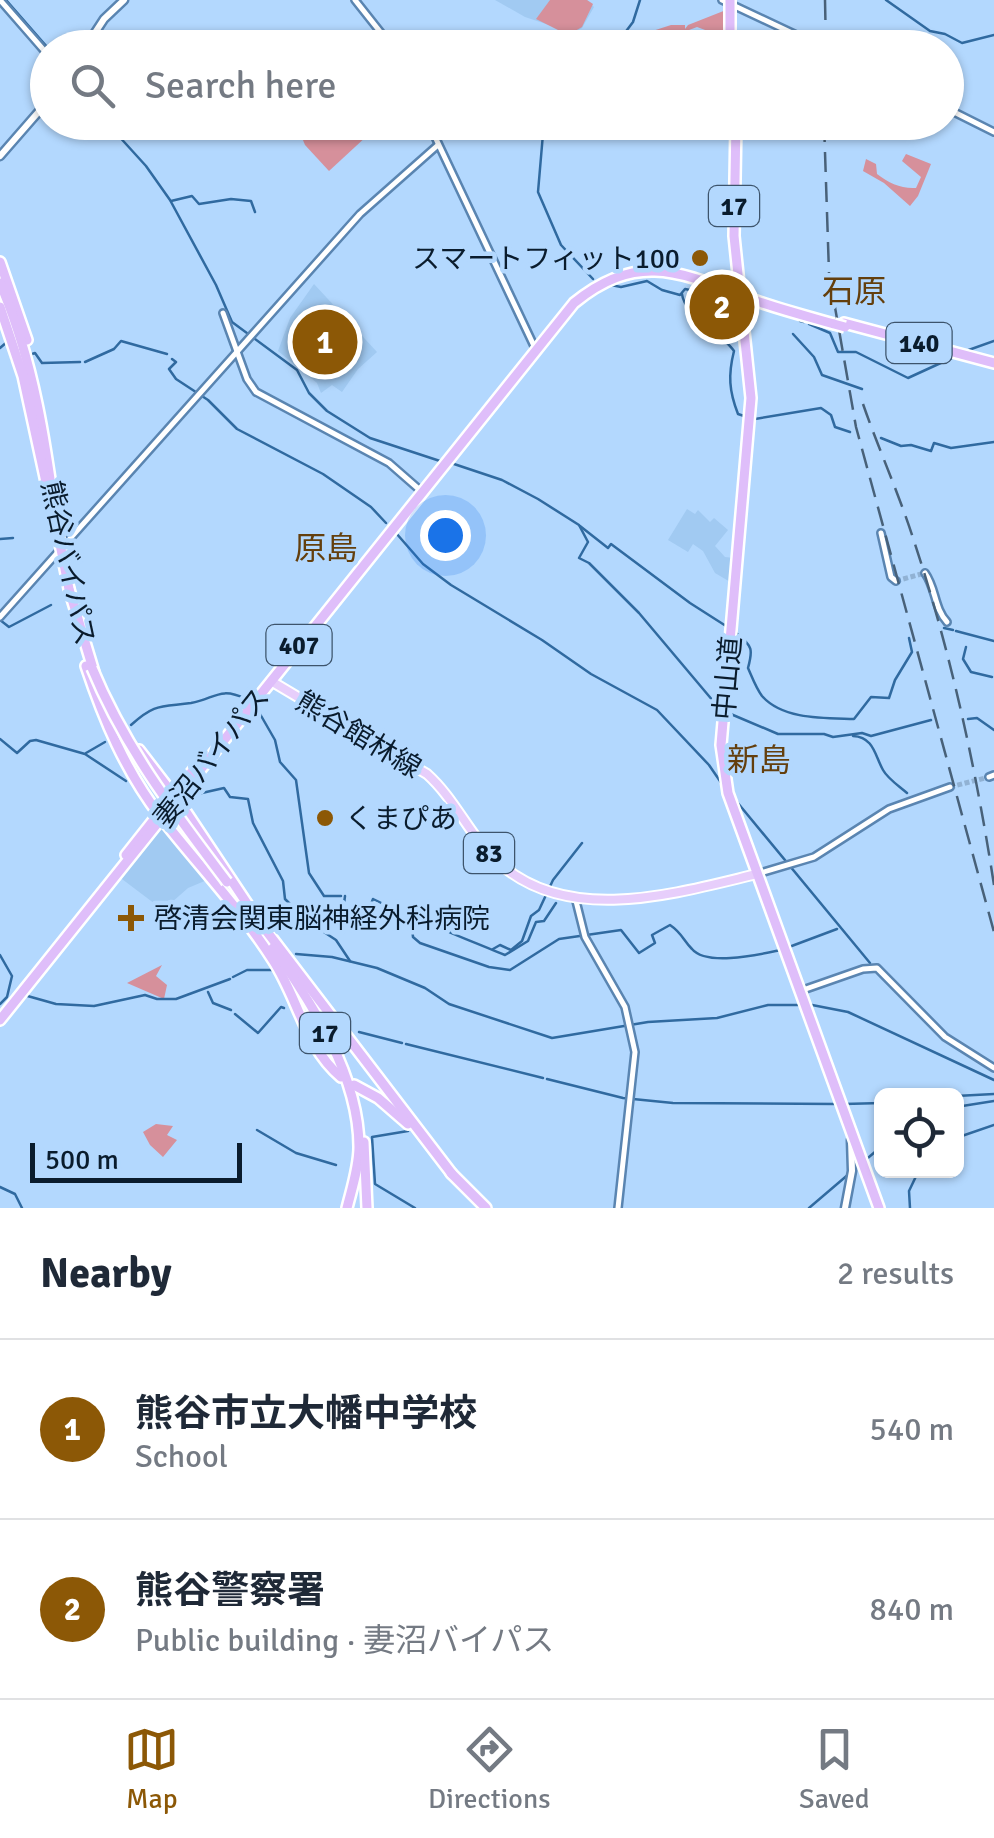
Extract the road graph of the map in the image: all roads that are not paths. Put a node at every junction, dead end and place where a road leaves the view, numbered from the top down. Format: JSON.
{"nodes":[{"id":1,"x":0,"y":0,"type":"edge"},
{"id":2,"x":124,"y":0,"type":"edge"},
{"id":3,"x":355,"y":0,"type":"edge"},
{"id":4,"x":728,"y":2,"type":"edge"},
{"id":5,"x":97,"y":30,"type":"edge"},
{"id":6,"x":379,"y":30,"type":"edge"},
{"id":7,"x":729,"y":30,"type":"edge"},
{"id":8,"x":786,"y":30,"type":"edge"},
{"id":9,"x":30,"y":34,"type":"edge"},
{"id":10,"x":964,"y":117,"type":"edge"},
{"id":11,"x":30,"y":122,"type":"edge"},
{"id":12,"x":994,"y":132,"type":"edge"},
{"id":13,"x":436,"y":140,"type":"edge"},
{"id":14,"x":736,"y":140,"type":"edge"},
{"id":15,"x":438,"y":145,"type":"junction"},
{"id":16,"x":0,"y":156,"type":"edge"},
{"id":17,"x":0,"y":262,"type":"edge"},
{"id":18,"x":0,"y":283,"type":"edge"},
{"id":19,"x":0,"y":292,"type":"edge"},
{"id":20,"x":738,"y":292,"type":"junction"},
{"id":21,"x":0,"y":307,"type":"edge"},
{"id":22,"x":223,"y":313,"type":"dead end"},
{"id":23,"x":534,"y":347,"type":"junction"},
{"id":24,"x":237,"y":351,"type":"junction"},
{"id":25,"x":994,"y":364,"type":"edge"},
{"id":26,"x":49,"y":467,"type":"junction"},
{"id":27,"x":48,"y":489,"type":"junction"},
{"id":28,"x":420,"y":490,"type":"junction"},
{"id":29,"x":56,"y":530,"type":"junction"},
{"id":30,"x":881,"y":533,"type":"dead end"},
{"id":31,"x":925,"y":574,"type":"dead end"},
{"id":32,"x":896,"y":581,"type":"dead end"},
{"id":33,"x":67,"y":590,"type":"junction"},
{"id":34,"x":0,"y":617,"type":"edge"},
{"id":35,"x":947,"y":622,"type":"dead end"},
{"id":36,"x":79,"y":639,"type":"junction"},
{"id":37,"x":90,"y":669,"type":"junction"},
{"id":38,"x":271,"y":680,"type":"junction"},
{"id":39,"x":161,"y":780,"type":"junction"},
{"id":40,"x":184,"y":781,"type":"junction"},
{"id":41,"x":950,"y":787,"type":"tunnel mouth"},
{"id":42,"x":175,"y":798,"type":"junction"},
{"id":43,"x":160,"y":817,"type":"junction"},
{"id":44,"x":757,"y":874,"type":"junction"},
{"id":45,"x":225,"y":882,"type":"junction"},
{"id":46,"x":575,"y":897,"type":"junction"},
{"id":47,"x":242,"y":916,"type":"junction"},
{"id":48,"x":258,"y":920,"type":"junction"},
{"id":49,"x":274,"y":950,"type":"junction"},
{"id":50,"x":800,"y":991,"type":"junction"},
{"id":51,"x":0,"y":1017,"type":"edge"},
{"id":52,"x":994,"y":1068,"type":"edge"},
{"id":53,"x":341,"y":1077,"type":"dead end"},
{"id":54,"x":354,"y":1085,"type":"dead end"},
{"id":55,"x":854,"y":1136,"type":"junction"},
{"id":56,"x":452,"y":1174,"type":"junction"},
{"id":57,"x":347,"y":1208,"type":"edge"},
{"id":58,"x":367,"y":1208,"type":"edge"},
{"id":59,"x":486,"y":1208,"type":"edge"},
{"id":60,"x":618,"y":1208,"type":"edge"},
{"id":61,"x":846,"y":1208,"type":"edge"},
{"id":62,"x":880,"y":1208,"type":"edge"}],
"edges":[{"from":1,"to":9,"type":"street"},
{"from":2,"to":5,"type":"main road"},
{"from":3,"to":6,"type":"street"},
{"from":4,"to":7,"type":"highway"},
{"from":4,"to":8,"type":"street"},
{"from":10,"to":12,"type":"street"},
{"from":11,"to":16,"type":"main road"},
{"from":13,"to":15,"type":"street"},
{"from":14,"to":20,"type":"highway","name":"中山道","number":"17"},
{"from":15,"to":23,"type":"street"},
{"from":15,"to":24,"type":"street"},
{"from":17,"to":26,"type":"highway","number":"17"},
{"from":18,"to":26,"type":"highway","name":"熊谷バイパス","number":"17"},
{"from":19,"to":27,"type":"highway","name":"熊谷バイパス","number":"17"},
{"from":20,"to":23,"type":"highway","name":"妻沼バイパス","number":"407"},
{"from":20,"to":25,"type":"highway","number":"140"},
{"from":20,"to":44,"type":"highway","name":"中山道","number":"17"},
{"from":21,"to":27,"type":"highway","number":"17"},
{"from":22,"to":24,"type":"street"},
{"from":23,"to":28,"type":"highway","name":"妻沼バイパス","number":"407"},
{"from":24,"to":28,"type":"street"},
{"from":24,"to":34,"type":"street"},
{"from":26,"to":29,"type":"highway","name":"熊谷バイパス","number":"17"},
{"from":27,"to":29,"type":"highway","name":"熊谷バイパス","number":"17"},
{"from":28,"to":38,"type":"highway","name":"妻沼バイパス","number":"407"},
{"from":28,"to":40,"type":"highway","name":"妻沼バイパス","number":"407"},
{"from":29,"to":33,"type":"highway","name":"熊谷バイパス","number":"17","bridge":true},
{"from":30,"to":32,"type":"street"},
{"from":31,"to":35,"type":"street"},
{"from":33,"to":36,"type":"highway","name":"熊谷バイパス","number":"17"},
{"from":33,"to":37,"type":"highway","name":"熊谷バイパス","number":"17"},
{"from":36,"to":37,"type":"highway","name":"熊谷バイパス","number":"17"},
{"from":36,"to":43,"type":"highway","number":"17"},
{"from":37,"to":39,"type":"highway","name":"熊谷バイパス","number":"17","bridge":true},
{"from":37,"to":45,"type":"highway","number":"17","bridge":true},
{"from":38,"to":42,"type":"highway","name":"妻沼バイパス","number":"407"},
{"from":38,"to":46,"type":"main road","name":"熊谷館林線","number":"83"},
{"from":39,"to":40,"type":"highway"},
{"from":39,"to":42,"type":"highway","name":"熊谷バイパス","number":"17"},
{"from":40,"to":42,"type":"highway","name":"妻沼バイパス","number":"407"},
{"from":41,"to":44,"type":"street"},
{"from":42,"to":43,"type":"highway","name":"妻沼バイパス","number":"407"},
{"from":42,"to":48,"type":"highway","name":"熊谷バイパス","number":"17"},
{"from":43,"to":47,"type":"highway","number":"17"},
{"from":43,"to":51,"type":"highway","name":"妻沼バイパス","number":"407"},
{"from":44,"to":46,"type":"main road","name":"熊谷館林線","number":"83"},
{"from":44,"to":50,"type":"highway","name":"中山道","number":"17"},
{"from":45,"to":48,"type":"highway","number":"17"},
{"from":45,"to":49,"type":"highway","number":"17"},
{"from":46,"to":60,"type":"street"},
{"from":47,"to":49,"type":"highway","number":"17"},
{"from":47,"to":53,"type":"highway","number":"17"},
{"from":48,"to":56,"type":"highway","number":"17"},
{"from":48,"to":58,"type":"highway","number":"17"},
{"from":49,"to":57,"type":"highway","number":"17"},
{"from":50,"to":52,"type":"street"},
{"from":50,"to":55,"type":"highway","name":"中山道","number":"17"},
{"from":54,"to":56,"type":"highway","number":"17"},
{"from":55,"to":61,"type":"main road"},
{"from":55,"to":62,"type":"highway","name":"中山道","number":"17"},
{"from":56,"to":59,"type":"highway","number":"17"}]}
